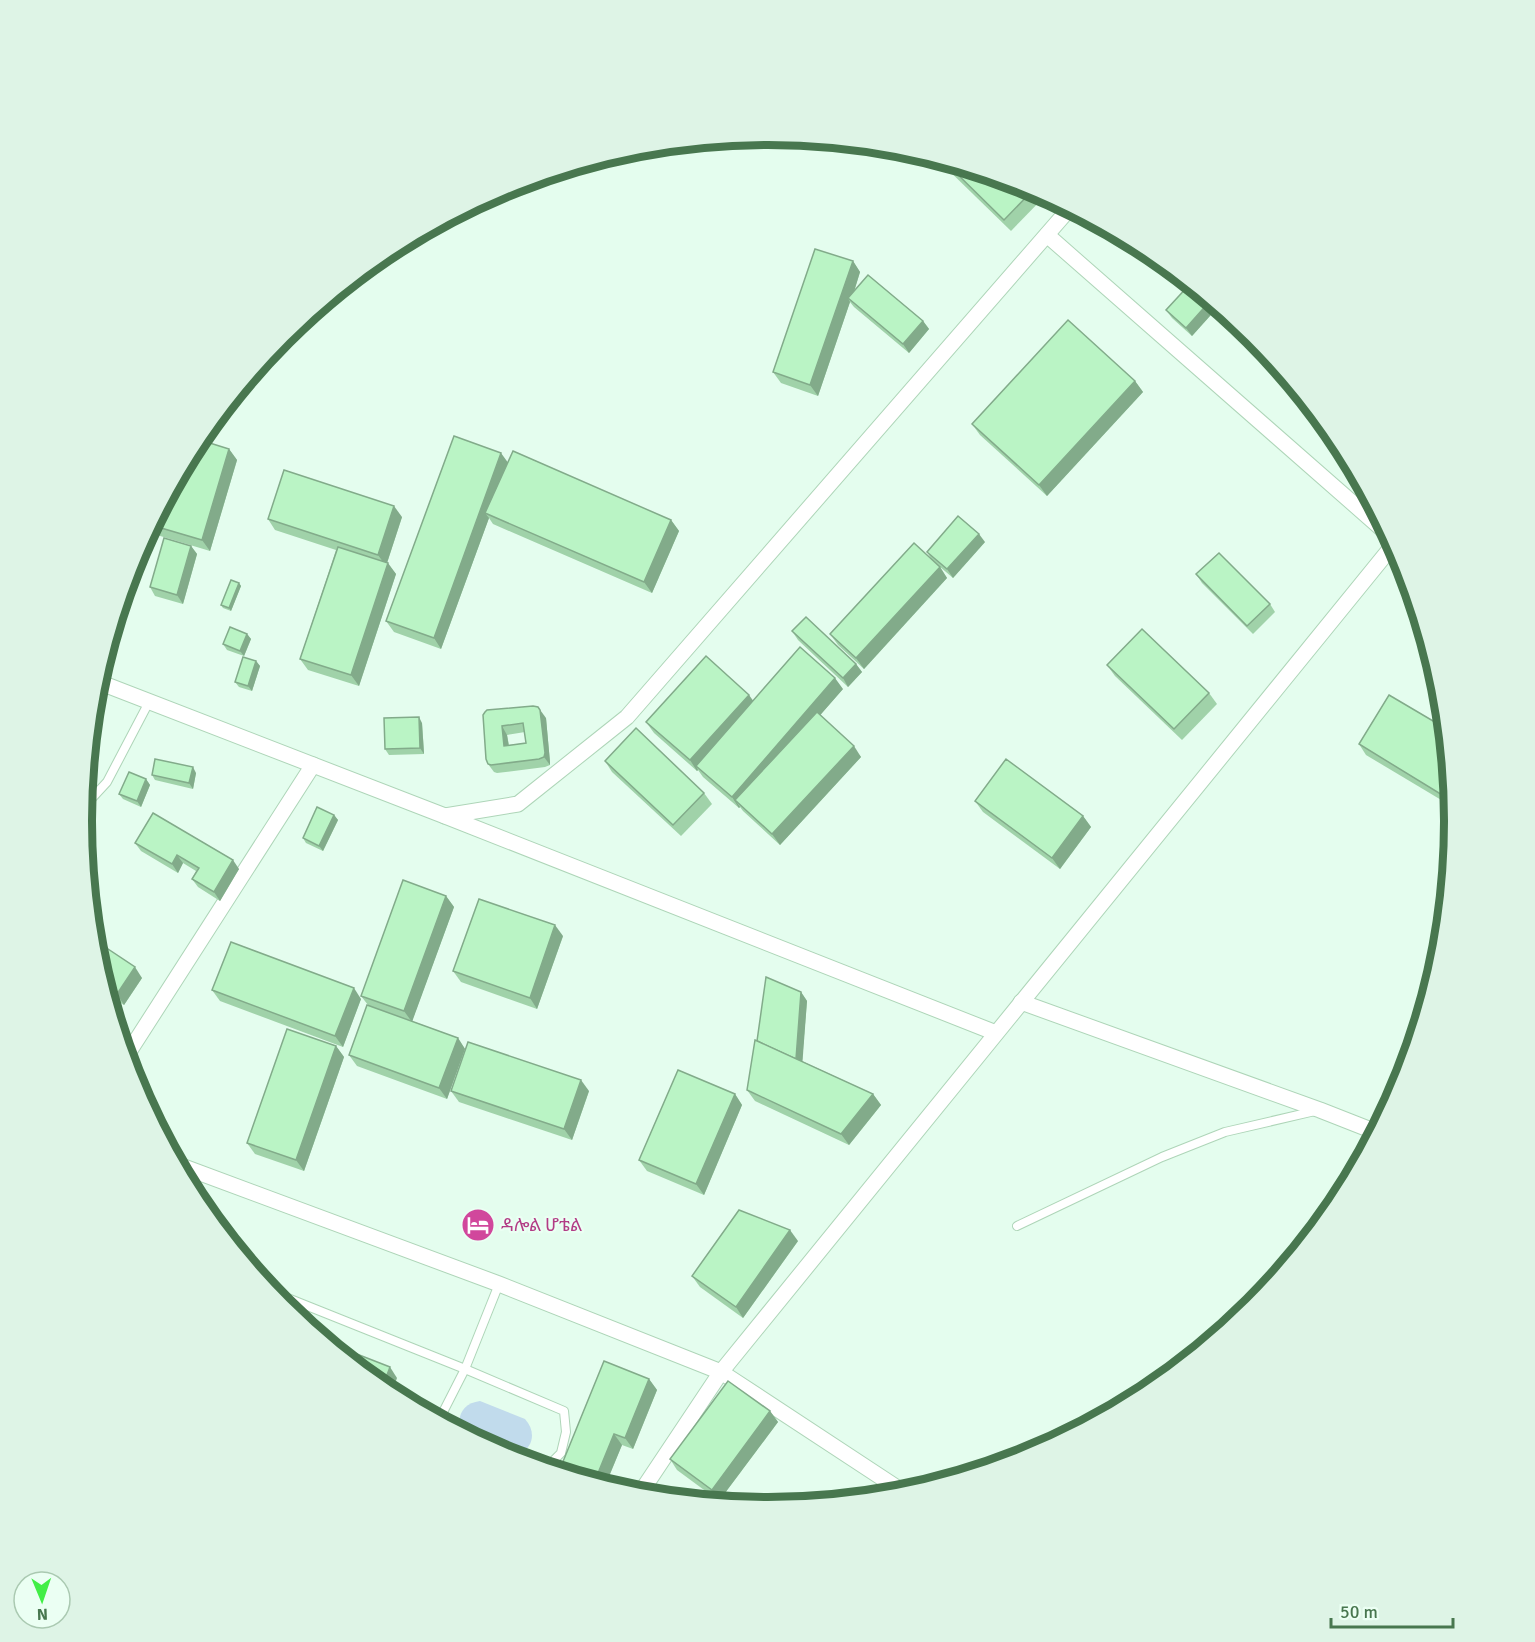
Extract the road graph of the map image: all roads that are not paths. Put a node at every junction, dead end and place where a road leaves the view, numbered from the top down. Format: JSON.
{"nodes":[{"id":1,"x":1065,"y":214,"type":"edge"},
{"id":2,"x":1047,"y":235,"type":"junction"},
{"id":3,"x":1374,"y":522,"type":"edge"},
{"id":4,"x":1388,"y":552,"type":"edge"},
{"id":5,"x":105,"y":685,"type":"edge"},
{"id":6,"x":149,"y":702,"type":"junction"},
{"id":7,"x":313,"y":765,"type":"junction"},
{"id":8,"x":93,"y":798,"type":"edge"},
{"id":9,"x":445,"y":816,"type":"junction"},
{"id":10,"x":1022,"y":1002,"type":"junction"},
{"id":11,"x":996,"y":1033,"type":"junction"},
{"id":12,"x":131,"y":1050,"type":"edge"},
{"id":13,"x":1320,"y":1110,"type":"junction"},
{"id":14,"x":1369,"y":1129,"type":"edge"},
{"id":15,"x":188,"y":1168,"type":"edge"},
{"id":16,"x":1017,"y":1226,"type":"dead end"},
{"id":17,"x":499,"y":1284,"type":"junction"},
{"id":18,"x":288,"y":1298,"type":"edge"},
{"id":19,"x":465,"y":1369,"type":"junction"},
{"id":20,"x":721,"y":1372,"type":"junction"},
{"id":21,"x":443,"y":1413,"type":"edge"},
{"id":22,"x":552,"y":1462,"type":"edge"},
{"id":23,"x":893,"y":1485,"type":"edge"},
{"id":24,"x":645,"y":1486,"type":"edge"}],
"edges":[{"from":1,"to":2,"type":"street"},
{"from":2,"to":3,"type":"street"},
{"from":2,"to":9,"type":"street"},
{"from":4,"to":10,"type":"street"},
{"from":5,"to":6,"type":"street"},
{"from":6,"to":7,"type":"street"},
{"from":6,"to":8,"type":"lane"},
{"from":7,"to":9,"type":"street"},
{"from":7,"to":12,"type":"street"},
{"from":9,"to":11,"type":"street"},
{"from":10,"to":11,"type":"street"},
{"from":10,"to":13,"type":"street"},
{"from":11,"to":20,"type":"street"},
{"from":13,"to":14,"type":"street"},
{"from":13,"to":16,"type":"lane"},
{"from":15,"to":17,"type":"street"},
{"from":17,"to":19,"type":"lane"},
{"from":17,"to":20,"type":"street"},
{"from":18,"to":19,"type":"lane"},
{"from":19,"to":21,"type":"lane"},
{"from":19,"to":22,"type":"lane"},
{"from":20,"to":23,"type":"street"},
{"from":20,"to":24,"type":"street"}]}
